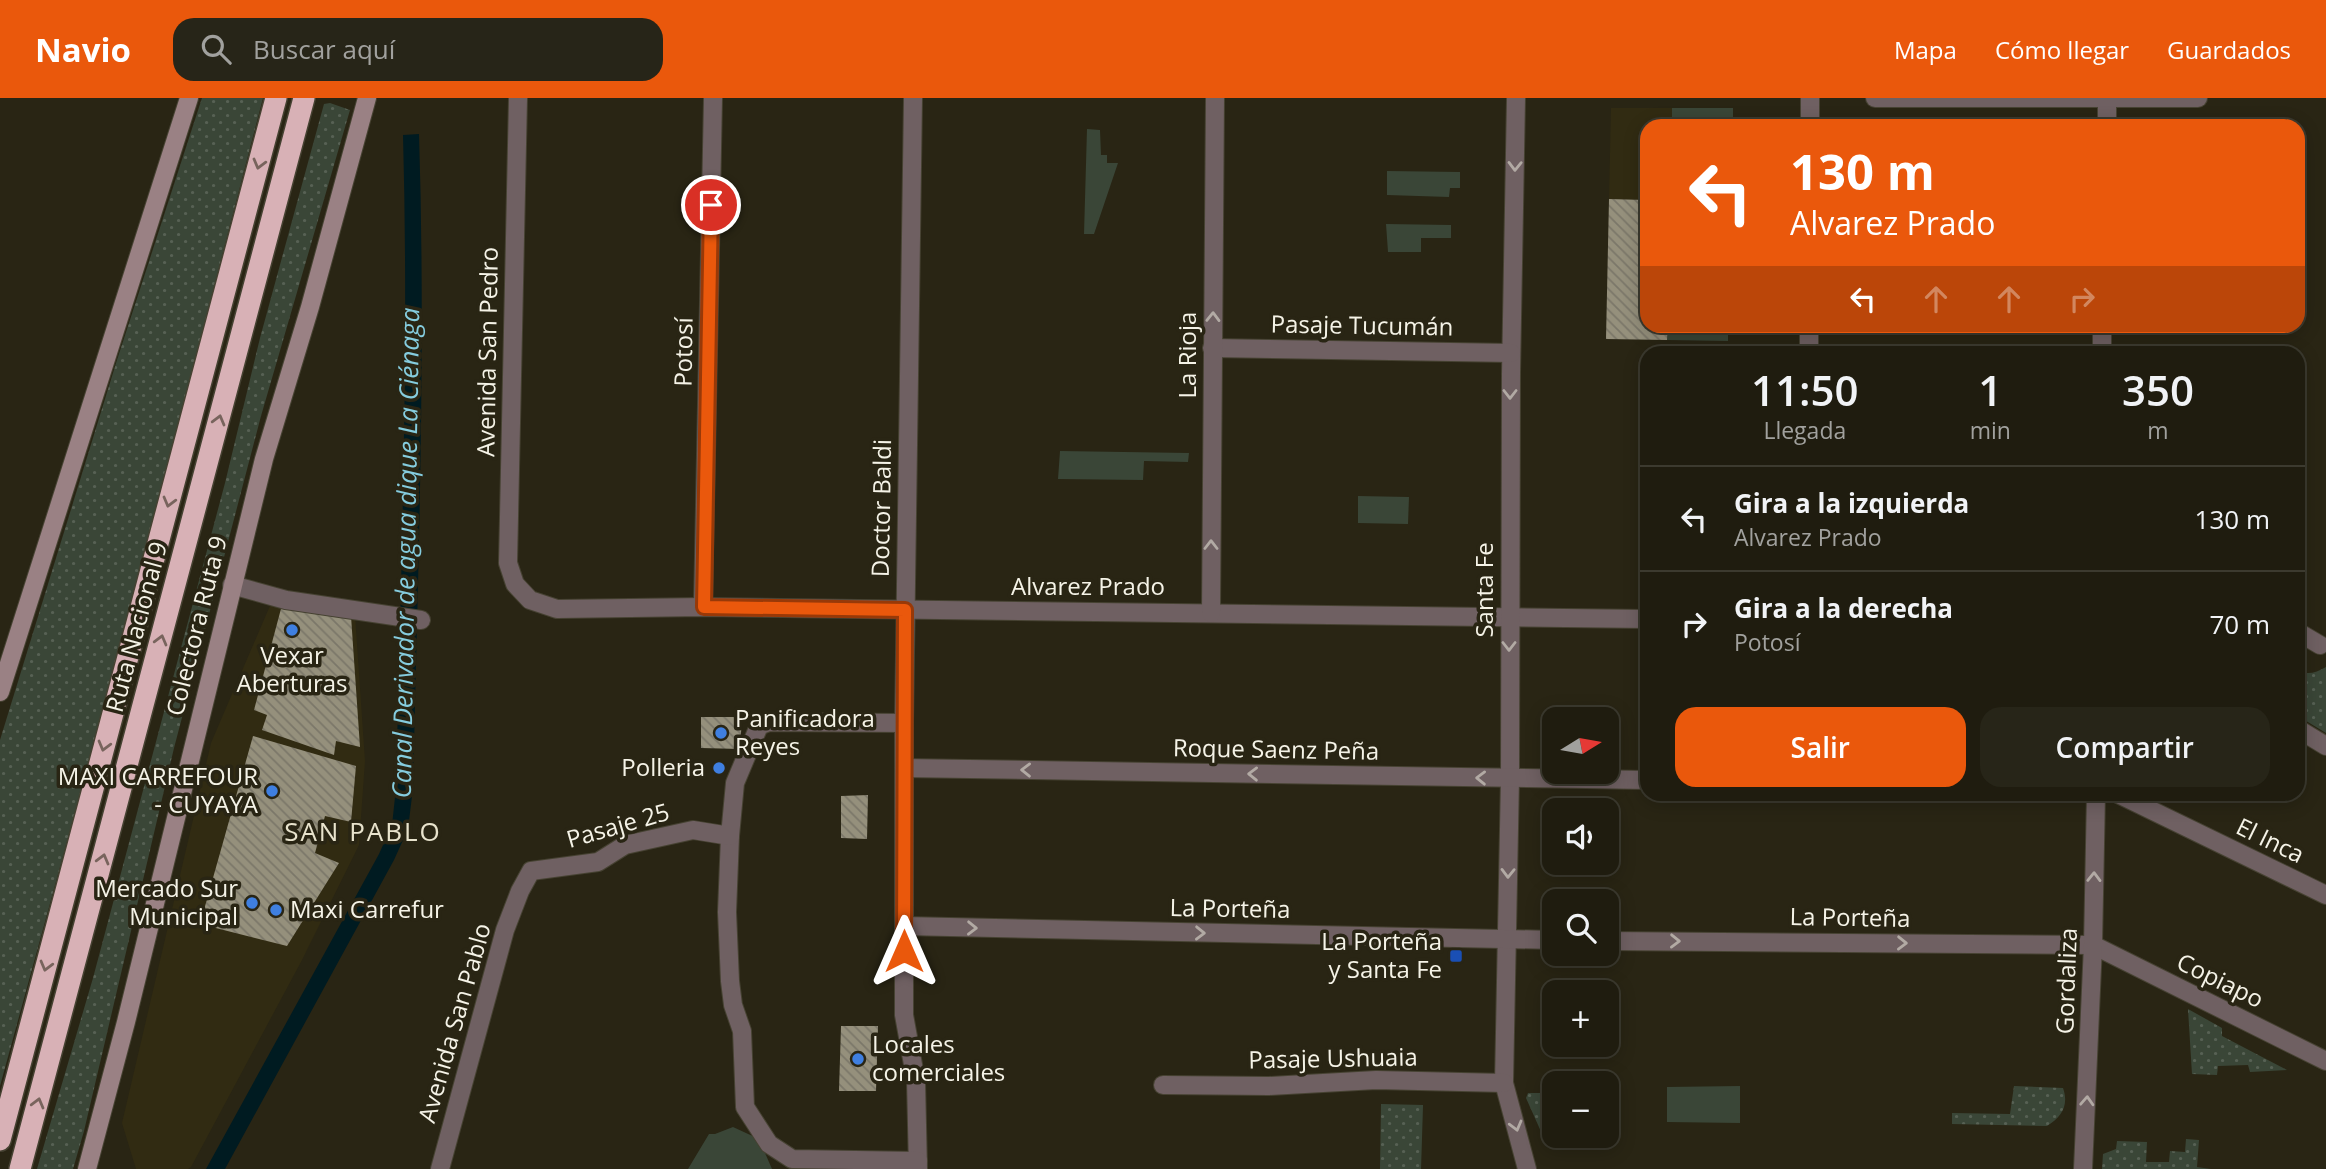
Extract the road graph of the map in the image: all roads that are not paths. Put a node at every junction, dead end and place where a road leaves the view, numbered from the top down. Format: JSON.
{"nodes":[{"id":1,"x":190,"y":98,"type":"edge"},
{"id":2,"x":276,"y":98,"type":"edge"},
{"id":3,"x":304,"y":98,"type":"edge"},
{"id":4,"x":367,"y":98,"type":"edge"},
{"id":5,"x":519,"y":98,"type":"edge"},
{"id":6,"x":713,"y":98,"type":"edge"},
{"id":7,"x":913,"y":98,"type":"edge"},
{"id":8,"x":1215,"y":98,"type":"edge"},
{"id":9,"x":1516,"y":98,"type":"edge"},
{"id":10,"x":1810,"y":98,"type":"edge"},
{"id":11,"x":1875,"y":98,"type":"edge"},
{"id":12,"x":2198,"y":98,"type":"edge"},
{"id":13,"x":2108,"y":99,"type":"edge"},
{"id":14,"x":1810,"y":119,"type":"edge"},
{"id":15,"x":2107,"y":119,"type":"edge"},
{"id":16,"x":1212,"y":348,"type":"junction"},
{"id":17,"x":1511,"y":353,"type":"junction"},
{"id":18,"x":232,"y":585,"type":"junction"},
{"id":19,"x":530,"y":600,"type":"joint"},
{"id":20,"x":704,"y":607,"type":"junction"},
{"id":21,"x":905,"y":610,"type":"junction"},
{"id":22,"x":1211,"y":613,"type":"junction"},
{"id":23,"x":1509,"y":618,"type":"junction"},
{"id":24,"x":1640,"y":619,"type":"edge"},
{"id":25,"x":420,"y":620,"type":"dead end"},
{"id":26,"x":2305,"y":636,"type":"edge"},
{"id":27,"x":2320,"y":645,"type":"dead end"},
{"id":28,"x":0,"y":692,"type":"edge"},
{"id":29,"x":904,"y":723,"type":"junction"},
{"id":30,"x":2305,"y":733,"type":"edge"},
{"id":31,"x":2326,"y":746,"type":"edge"},
{"id":32,"x":904,"y":768,"type":"junction"},
{"id":33,"x":1510,"y":778,"type":"junction"},
{"id":34,"x":1640,"y":780,"type":"edge"},
{"id":35,"x":2096,"y":801,"type":"edge"},
{"id":36,"x":2132,"y":801,"type":"edge"},
{"id":37,"x":730,"y":836,"type":"junction"},
{"id":38,"x":520,"y":891,"type":"joint"},
{"id":39,"x":2326,"y":895,"type":"edge"},
{"id":40,"x":904,"y":926,"type":"junction"},
{"id":41,"x":1507,"y":940,"type":"junction"},
{"id":42,"x":1542,"y":940,"type":"edge"},
{"id":43,"x":1619,"y":941,"type":"edge"},
{"id":44,"x":2093,"y":945,"type":"junction"},
{"id":45,"x":2326,"y":1061,"type":"edge"},
{"id":46,"x":1504,"y":1083,"type":"junction"},
{"id":47,"x":1163,"y":1085,"type":"dead end"},
{"id":48,"x":0,"y":1140,"type":"edge"},
{"id":49,"x":918,"y":1165,"type":"edge"},
{"id":50,"x":20,"y":1169,"type":"edge"},
{"id":51,"x":87,"y":1169,"type":"edge"},
{"id":52,"x":440,"y":1169,"type":"edge"},
{"id":53,"x":1527,"y":1169,"type":"edge"},
{"id":54,"x":2083,"y":1169,"type":"edge"}],
"edges":[{"from":1,"to":28,"type":"street"},
{"from":2,"to":48,"type":"highway","name":"Ruta Nacional 9","one_way":true},
{"from":50,"to":3,"type":"highway","name":"Ruta Nacional 9","one_way":true},
{"from":4,"to":18,"type":"street","name":"Colectora Ruta 9"},
{"from":5,"to":19,"type":"street","name":"Avenida San Pedro"},
{"from":6,"to":20,"type":"street","name":"Potosí"},
{"from":7,"to":21,"type":"street","name":"Doctor Baldi"},
{"from":16,"to":8,"type":"street","name":"La Rioja","one_way":true},
{"from":9,"to":17,"type":"street","name":"Santa Fe","one_way":true},
{"from":10,"to":14,"type":"street"},
{"from":11,"to":13,"type":"street"},
{"from":12,"to":13,"type":"street"},
{"from":13,"to":15,"type":"street"},
{"from":16,"to":17,"type":"street","name":"Pasaje Tucumán"},
{"from":22,"to":16,"type":"street","name":"La Rioja","one_way":true},
{"from":17,"to":23,"type":"street","name":"Santa Fe","one_way":true},
{"from":18,"to":25,"type":"street"},
{"from":18,"to":51,"type":"street","name":"Colectora Ruta 9"},
{"from":19,"to":20,"type":"street","name":"Alvarez Prado"},
{"from":20,"to":21,"type":"street","name":"Alvarez Prado"},
{"from":21,"to":22,"type":"street","name":"Alvarez Prado"},
{"from":21,"to":29,"type":"street","name":"Doctor Baldi"},
{"from":22,"to":23,"type":"street","name":"Alvarez Prado"},
{"from":23,"to":24,"type":"street","name":"Alvarez Prado"},
{"from":23,"to":33,"type":"street","name":"Santa Fe","one_way":true},
{"from":26,"to":27,"type":"street"},
{"from":29,"to":32,"type":"street","name":"Doctor Baldi"},
{"from":29,"to":37,"type":"street"},
{"from":30,"to":31,"type":"street"},
{"from":33,"to":32,"type":"street","name":"Roque Saenz Peña","one_way":true},
{"from":32,"to":40,"type":"street","name":"Doctor Baldi"},
{"from":33,"to":34,"type":"street","name":"Roque Saenz Peña"},
{"from":33,"to":41,"type":"street","name":"Santa Fe","one_way":true},
{"from":44,"to":35,"type":"street","name":"Gordaliza","one_way":true},
{"from":36,"to":39,"type":"street","name":"El Inca"},
{"from":37,"to":38,"type":"street","name":"Pasaje 25"},
{"from":37,"to":49,"type":"street"},
{"from":38,"to":52,"type":"street","name":"Avenida San Pablo"},
{"from":40,"to":41,"type":"street","name":"La Porteña","one_way":true},
{"from":40,"to":49,"type":"street","name":"Doctor Baldi"},
{"from":41,"to":42,"type":"street","name":"La Porteña"},
{"from":41,"to":46,"type":"street","name":"Santa Fe"},
{"from":43,"to":44,"type":"street","name":"La Porteña","one_way":true},
{"from":44,"to":45,"type":"street","name":"Copiapo"},
{"from":54,"to":44,"type":"street","name":"Gordaliza","one_way":true},
{"from":46,"to":47,"type":"street","name":"Pasaje Ushuaia"},
{"from":46,"to":53,"type":"street","name":"Santa Fe","one_way":true}]}
